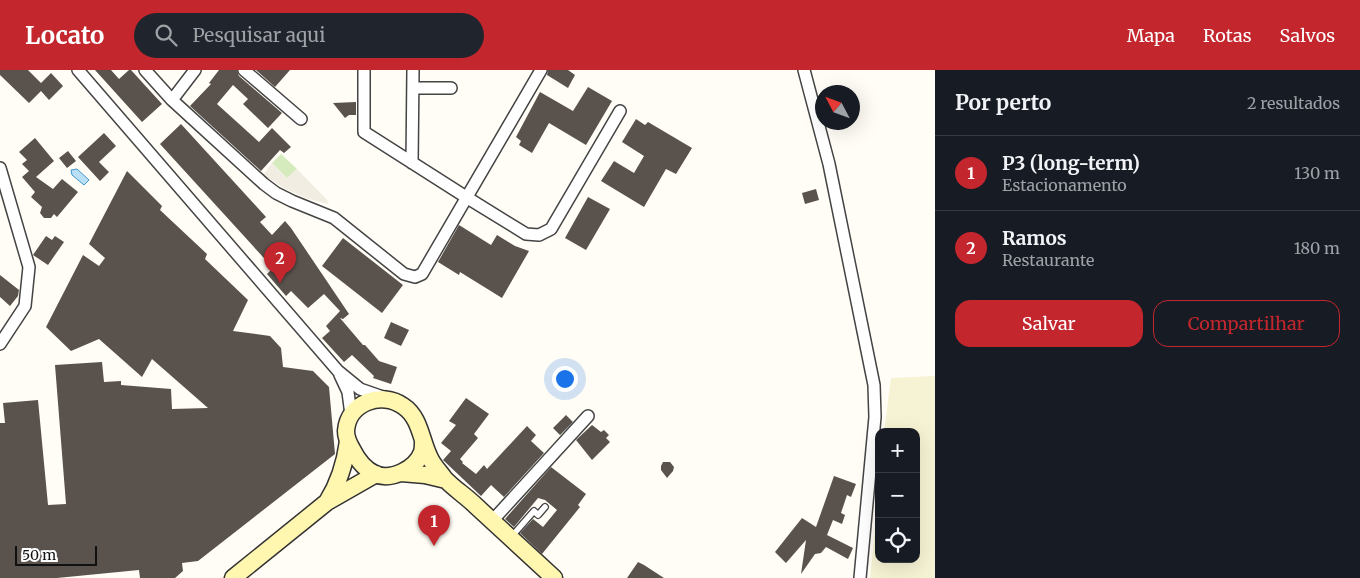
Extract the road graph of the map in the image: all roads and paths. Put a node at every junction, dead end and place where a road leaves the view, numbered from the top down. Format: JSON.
{"nodes":[{"id":1,"x":78,"y":70,"type":"edge"},
{"id":2,"x":145,"y":70,"type":"edge"},
{"id":3,"x":195,"y":70,"type":"edge"},
{"id":4,"x":244,"y":70,"type":"edge"},
{"id":5,"x":364,"y":70,"type":"edge"},
{"id":6,"x":413,"y":70,"type":"edge"},
{"id":7,"x":541,"y":70,"type":"edge"},
{"id":8,"x":804,"y":70,"type":"edge"},
{"id":9,"x":413,"y":88,"type":"junction"},
{"id":10,"x":451,"y":88,"type":"dead end"},
{"id":11,"x":172,"y":100,"type":"junction"},
{"id":12,"x":620,"y":111,"type":"dead end"},
{"id":13,"x":301,"y":119,"type":"dead end"},
{"id":14,"x":412,"y":163,"type":"junction"},
{"id":15,"x":0,"y":168,"type":"edge"},
{"id":16,"x":466,"y":198,"type":"junction"},
{"id":17,"x":0,"y":344,"type":"edge"},
{"id":18,"x":338,"y":371,"type":"junction"},
{"id":19,"x":387,"y":398,"type":"junction"},
{"id":20,"x":351,"y":415,"type":"junction"},
{"id":21,"x":588,"y":416,"type":"dead end"},
{"id":22,"x":348,"y":441,"type":"junction"},
{"id":23,"x":423,"y":441,"type":"junction"},
{"id":24,"x":401,"y":473,"type":"junction"},
{"id":25,"x":376,"y":474,"type":"junction"},
{"id":26,"x":446,"y":480,"type":"junction"},
{"id":27,"x":327,"y":502,"type":"junction"},
{"id":28,"x":546,"y":507,"type":"dead end"},
{"id":29,"x":492,"y":521,"type":"junction"},
{"id":30,"x":511,"y":538,"type":"junction"},
{"id":31,"x":233,"y":578,"type":"edge"},
{"id":32,"x":554,"y":578,"type":"edge"},
{"id":33,"x":860,"y":578,"type":"edge"}],
"edges":[{"from":1,"to":18,"type":"street"},
{"from":2,"to":11,"type":"street"},
{"from":3,"to":11,"type":"street"},
{"from":4,"to":13,"type":"street"},
{"from":5,"to":14,"type":"street"},
{"from":6,"to":9,"type":"street"},
{"from":7,"to":16,"type":"street"},
{"from":8,"to":33,"type":"street"},
{"from":9,"to":10,"type":"street"},
{"from":9,"to":14,"type":"street"},
{"from":11,"to":16,"type":"street"},
{"from":12,"to":16,"type":"street"},
{"from":14,"to":16,"type":"street"},
{"from":15,"to":17,"type":"street"},
{"from":18,"to":19,"type":"street"},
{"from":18,"to":20,"type":"street"},
{"from":19,"to":20,"type":"street"},
{"from":19,"to":23,"type":"street"},
{"from":20,"to":22,"type":"street"},
{"from":21,"to":29,"type":"street"},
{"from":22,"to":25,"type":"street"},
{"from":22,"to":27,"type":"street"},
{"from":23,"to":24,"type":"street"},
{"from":23,"to":26,"type":"street"},
{"from":24,"to":25,"type":"street"},
{"from":24,"to":26,"type":"street"},
{"from":25,"to":27,"type":"street"},
{"from":26,"to":29,"type":"street"},
{"from":27,"to":31,"type":"street"},
{"from":28,"to":30,"type":"lane"},
{"from":29,"to":30,"type":"street"},
{"from":30,"to":32,"type":"street"}]}
